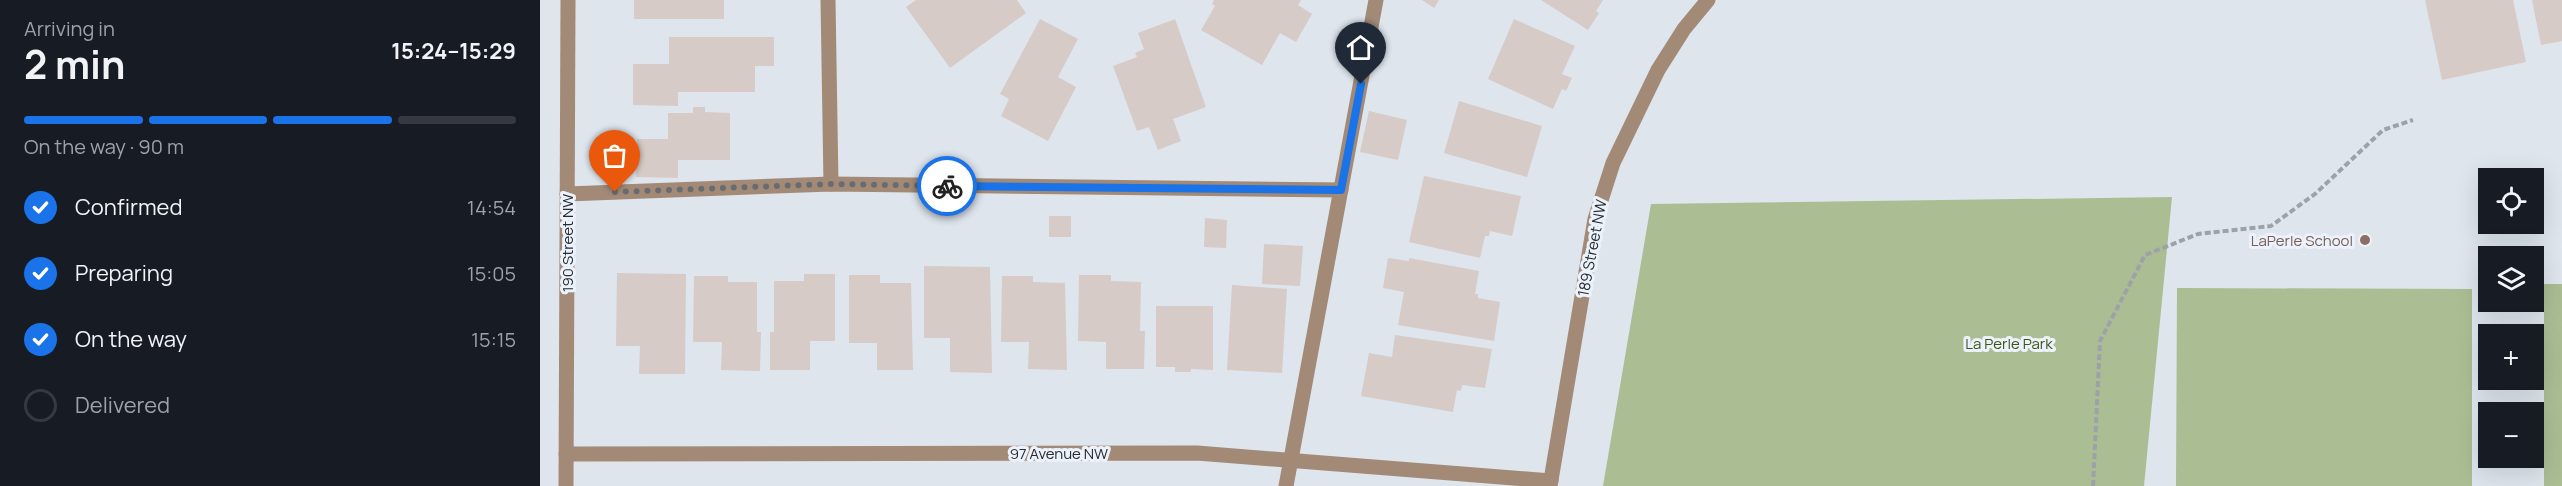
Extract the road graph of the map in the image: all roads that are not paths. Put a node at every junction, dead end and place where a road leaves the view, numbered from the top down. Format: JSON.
{"nodes":[{"id":1,"x":568,"y":0,"type":"edge"},
{"id":2,"x":828,"y":0,"type":"edge"},
{"id":3,"x":1376,"y":0,"type":"edge"},
{"id":4,"x":1708,"y":0,"type":"edge"},
{"id":5,"x":831,"y":184,"type":"junction"},
{"id":6,"x":1341,"y":190,"type":"junction"},
{"id":7,"x":567,"y":194,"type":"junction"},
{"id":8,"x":566,"y":454,"type":"junction"},
{"id":9,"x":1290,"y":462,"type":"junction"},
{"id":10,"x":1550,"y":484,"type":"edge"},
{"id":11,"x":566,"y":486,"type":"edge"},
{"id":12,"x":1286,"y":486,"type":"edge"}],
"edges":[{"from":1,"to":7,"type":"street","name":"190 Street NW"},
{"from":2,"to":5,"type":"street"},
{"from":3,"to":6,"type":"street"},
{"from":4,"to":10,"type":"street","name":"189 Street NW"},
{"from":5,"to":6,"type":"street"},
{"from":5,"to":7,"type":"street"},
{"from":6,"to":9,"type":"street"},
{"from":7,"to":8,"type":"street","name":"190 Street NW"},
{"from":8,"to":9,"type":"street","name":"97 Avenue NW"},
{"from":8,"to":11,"type":"street","name":"190 Street NW"},
{"from":9,"to":10,"type":"street","name":"97 Avenue NW"},
{"from":9,"to":12,"type":"street"}]}
